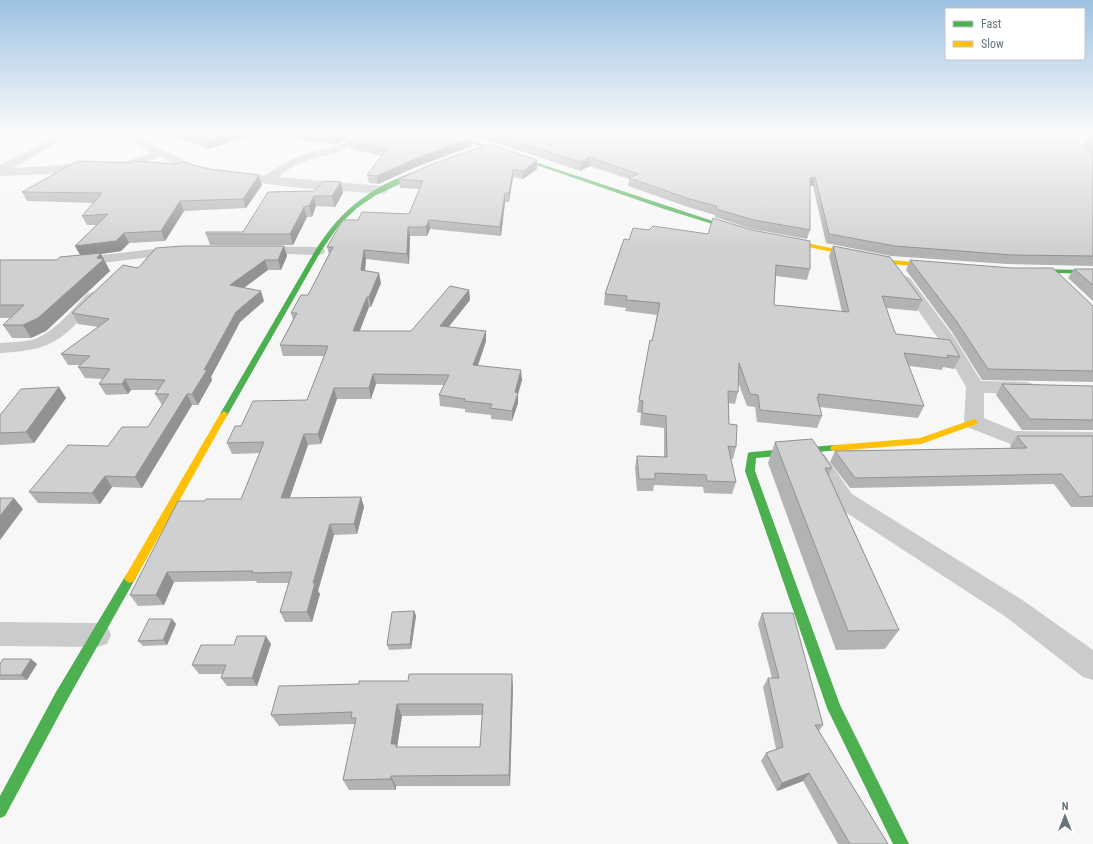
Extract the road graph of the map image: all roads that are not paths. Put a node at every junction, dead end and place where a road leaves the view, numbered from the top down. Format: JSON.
{"nodes":[{"id":1,"x":214,"y":172,"type":"edge"},
{"id":2,"x":277,"y":172,"type":"edge"},
{"id":3,"x":420,"y":172,"type":"edge"},
{"id":4,"x":564,"y":172,"type":"edge"},
{"id":5,"x":266,"y":180,"type":"junction"},
{"id":6,"x":382,"y":190,"type":"junction"},
{"id":7,"x":750,"y":234,"type":"edge"},
{"id":8,"x":773,"y":239,"type":"edge"},
{"id":9,"x":196,"y":250,"type":"edge"},
{"id":10,"x":248,"y":250,"type":"edge"},
{"id":11,"x":318,"y":251,"type":"junction"},
{"id":12,"x":140,"y":253,"type":"junction"},
{"id":13,"x":891,"y":262,"type":"junction"},
{"id":14,"x":66,"y":263,"type":"edge"},
{"id":15,"x":945,"y":266,"type":"edge"},
{"id":16,"x":1014,"y":271,"type":"edge"},
{"id":17,"x":1050,"y":272,"type":"junction"},
{"id":18,"x":1093,"y":272,"type":"edge"},
{"id":19,"x":118,"y":274,"type":"edge"},
{"id":20,"x":1066,"y":286,"type":"edge"},
{"id":21,"x":102,"y":289,"type":"edge"},
{"id":22,"x":0,"y":348,"type":"edge"},
{"id":23,"x":975,"y":387,"type":"junction"},
{"id":24,"x":1047,"y":389,"type":"edge"},
{"id":25,"x":974,"y":422,"type":"junction"},
{"id":26,"x":1093,"y":439,"type":"edge"},
{"id":27,"x":810,"y":451,"type":"junction"},
{"id":28,"x":0,"y":634,"type":"edge"},
{"id":29,"x":97,"y":635,"type":"junction"},
{"id":30,"x":1093,"y":667,"type":"edge"},
{"id":31,"x":0,"y":811,"type":"edge"},
{"id":32,"x":901,"y":844,"type":"edge"}],
"edges":[{"from":1,"to":5,"type":"street"},
{"from":2,"to":5,"type":"street"},
{"from":3,"to":6,"type":"street"},
{"from":4,"to":7,"type":"street"},
{"from":5,"to":6,"type":"street"},
{"from":6,"to":11,"type":"street"},
{"from":8,"to":13,"type":"street"},
{"from":9,"to":12,"type":"street"},
{"from":10,"to":11,"type":"street"},
{"from":11,"to":29,"type":"street"},
{"from":12,"to":14,"type":"street"},
{"from":12,"to":19,"type":"street"},
{"from":13,"to":15,"type":"street"},
{"from":13,"to":23,"type":"street"},
{"from":16,"to":17,"type":"street"},
{"from":17,"to":18,"type":"street"},
{"from":17,"to":20,"type":"street"},
{"from":21,"to":22,"type":"street"},
{"from":23,"to":24,"type":"street"},
{"from":23,"to":25,"type":"street"},
{"from":25,"to":26,"type":"street"},
{"from":25,"to":27,"type":"street"},
{"from":27,"to":30,"type":"street"},
{"from":27,"to":32,"type":"street"},
{"from":28,"to":29,"type":"street"},
{"from":29,"to":31,"type":"street"}]}
